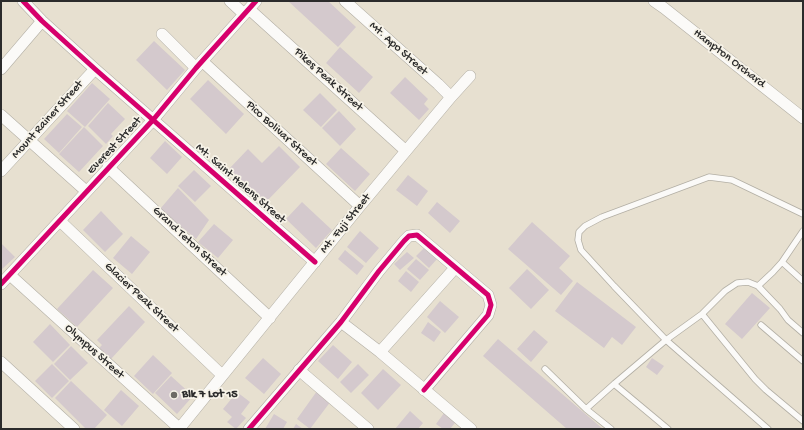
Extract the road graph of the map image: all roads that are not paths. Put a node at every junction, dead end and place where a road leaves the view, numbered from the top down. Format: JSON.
{"nodes":[{"id":1,"x":22,"y":1,"type":"edge"},
{"id":2,"x":230,"y":1,"type":"edge"},
{"id":3,"x":345,"y":1,"type":"edge"},
{"id":4,"x":654,"y":1,"type":"edge"},
{"id":5,"x":250,"y":8,"type":"edge"},
{"id":6,"x":42,"y":21,"type":"junction"},
{"id":7,"x":162,"y":34,"type":"dead end"},
{"id":8,"x":199,"y":65,"type":"junction"},
{"id":9,"x":1,"y":69,"type":"edge"},
{"id":10,"x":95,"y":69,"type":"junction"},
{"id":11,"x":470,"y":76,"type":"dead end"},
{"id":12,"x":451,"y":97,"type":"junction"},
{"id":13,"x":1,"y":115,"type":"edge"},
{"id":14,"x":803,"y":118,"type":"edge"},
{"id":15,"x":152,"y":120,"type":"junction"},
{"id":16,"x":29,"y":141,"type":"junction"},
{"id":17,"x":406,"y":151,"type":"junction"},
{"id":18,"x":108,"y":167,"type":"junction"},
{"id":19,"x":1,"y":171,"type":"edge"},
{"id":20,"x":86,"y":191,"type":"junction"},
{"id":21,"x":360,"y":206,"type":"junction"},
{"id":22,"x":803,"y":214,"type":"edge"},
{"id":23,"x":60,"y":221,"type":"junction"},
{"id":24,"x":803,"y":231,"type":"edge"},
{"id":25,"x":315,"y":262,"type":"junction"},
{"id":26,"x":782,"y":262,"type":"junction"},
{"id":27,"x":455,"y":268,"type":"junction"},
{"id":28,"x":10,"y":275,"type":"junction"},
{"id":29,"x":803,"y":281,"type":"edge"},
{"id":30,"x":1,"y":284,"type":"edge"},
{"id":31,"x":758,"y":286,"type":"junction"},
{"id":32,"x":702,"y":314,"type":"junction"},
{"id":33,"x":270,"y":318,"type":"junction"},
{"id":34,"x":341,"y":322,"type":"junction"},
{"id":35,"x":761,"y":325,"type":"dead end"},
{"id":36,"x":803,"y":333,"type":"edge"},
{"id":37,"x":666,"y":340,"type":"junction"},
{"id":38,"x":380,"y":352,"type":"junction"},
{"id":39,"x":1,"y":362,"type":"edge"},
{"id":40,"x":803,"y":362,"type":"edge"},
{"id":41,"x":545,"y":368,"type":"dead end"},
{"id":42,"x":299,"y":370,"type":"junction"},
{"id":43,"x":222,"y":375,"type":"junction"},
{"id":44,"x":614,"y":384,"type":"junction"},
{"id":45,"x":424,"y":390,"type":"junction"},
{"id":46,"x":586,"y":409,"type":"junction"},
{"id":47,"x":803,"y":421,"type":"edge"},
{"id":48,"x":74,"y":429,"type":"edge"},
{"id":49,"x":179,"y":429,"type":"edge"},
{"id":50,"x":250,"y":429,"type":"edge"},
{"id":51,"x":368,"y":429,"type":"edge"},
{"id":52,"x":471,"y":429,"type":"edge"},
{"id":53,"x":611,"y":429,"type":"edge"},
{"id":54,"x":668,"y":429,"type":"edge"},
{"id":55,"x":768,"y":429,"type":"edge"}],
"edges":[{"from":1,"to":6,"type":"street","name":"Mt. Saint Helens Street"},
{"from":2,"to":5,"type":"street","name":"Pikes Peak Street"},
{"from":3,"to":12,"type":"street","name":"Mt. Apo Street"},
{"from":4,"to":14,"type":"street","name":"Hampton Orchard"},
{"from":5,"to":8,"type":"street","name":"Everest Street"},
{"from":5,"to":17,"type":"street","name":"Pikes Peak Street"},
{"from":6,"to":9,"type":"street"},
{"from":6,"to":10,"type":"street","name":"Mt. Saint Helens Street"},
{"from":7,"to":8,"type":"street","name":"Pico Bolivar Street"},
{"from":8,"to":15,"type":"street","name":"Everest Street"},
{"from":8,"to":21,"type":"street","name":"Pico Bolivar Street"},
{"from":10,"to":15,"type":"street","name":"Mt. Saint Helens Street"},
{"from":10,"to":16,"type":"street","name":"Mount Rainer Street"},
{"from":11,"to":12,"type":"street","name":"Mt. Fuji Street"},
{"from":12,"to":17,"type":"street","name":"Mt. Fuji Street"},
{"from":13,"to":16,"type":"street"},
{"from":15,"to":18,"type":"street","name":"Everest Street"},
{"from":15,"to":25,"type":"street","name":"Mt. Saint Helens Street"},
{"from":16,"to":19,"type":"street","name":"Mount Rainer Street"},
{"from":16,"to":20,"type":"street"},
{"from":17,"to":21,"type":"street","name":"Mt. Fuji Street"},
{"from":18,"to":20,"type":"street","name":"Everest Street"},
{"from":18,"to":33,"type":"street","name":"Grand Teton Street"},
{"from":20,"to":23,"type":"street","name":"Everest Street"},
{"from":21,"to":25,"type":"street","name":"Mt. Fuji Street"},
{"from":22,"to":37,"type":"lane"},
{"from":23,"to":28,"type":"street","name":"Everest Street"},
{"from":23,"to":43,"type":"street","name":"Glacier Peak Street"},
{"from":24,"to":26,"type":"lane"},
{"from":25,"to":33,"type":"street","name":"Mt. Fuji Street"},
{"from":26,"to":29,"type":"lane"},
{"from":26,"to":31,"type":"lane"},
{"from":27,"to":34,"type":"street"},
{"from":27,"to":38,"type":"street"},
{"from":27,"to":45,"type":"street"},
{"from":28,"to":30,"type":"street","name":"Everest Street"},
{"from":28,"to":49,"type":"street","name":"Olympus Street"},
{"from":31,"to":32,"type":"lane"},
{"from":31,"to":36,"type":"lane"},
{"from":32,"to":37,"type":"lane"},
{"from":32,"to":47,"type":"lane"},
{"from":33,"to":43,"type":"street","name":"Mt. Fuji Street"},
{"from":34,"to":38,"type":"street"},
{"from":34,"to":42,"type":"street"},
{"from":35,"to":40,"type":"lane"},
{"from":37,"to":44,"type":"lane"},
{"from":37,"to":55,"type":"lane"},
{"from":38,"to":45,"type":"street"},
{"from":39,"to":48,"type":"street"},
{"from":41,"to":46,"type":"lane"},
{"from":42,"to":50,"type":"street"},
{"from":42,"to":51,"type":"street"},
{"from":43,"to":49,"type":"street","name":"Mt. Fuji Street"},
{"from":44,"to":46,"type":"lane"},
{"from":44,"to":54,"type":"lane"},
{"from":45,"to":52,"type":"street"},
{"from":46,"to":53,"type":"lane"}]}
